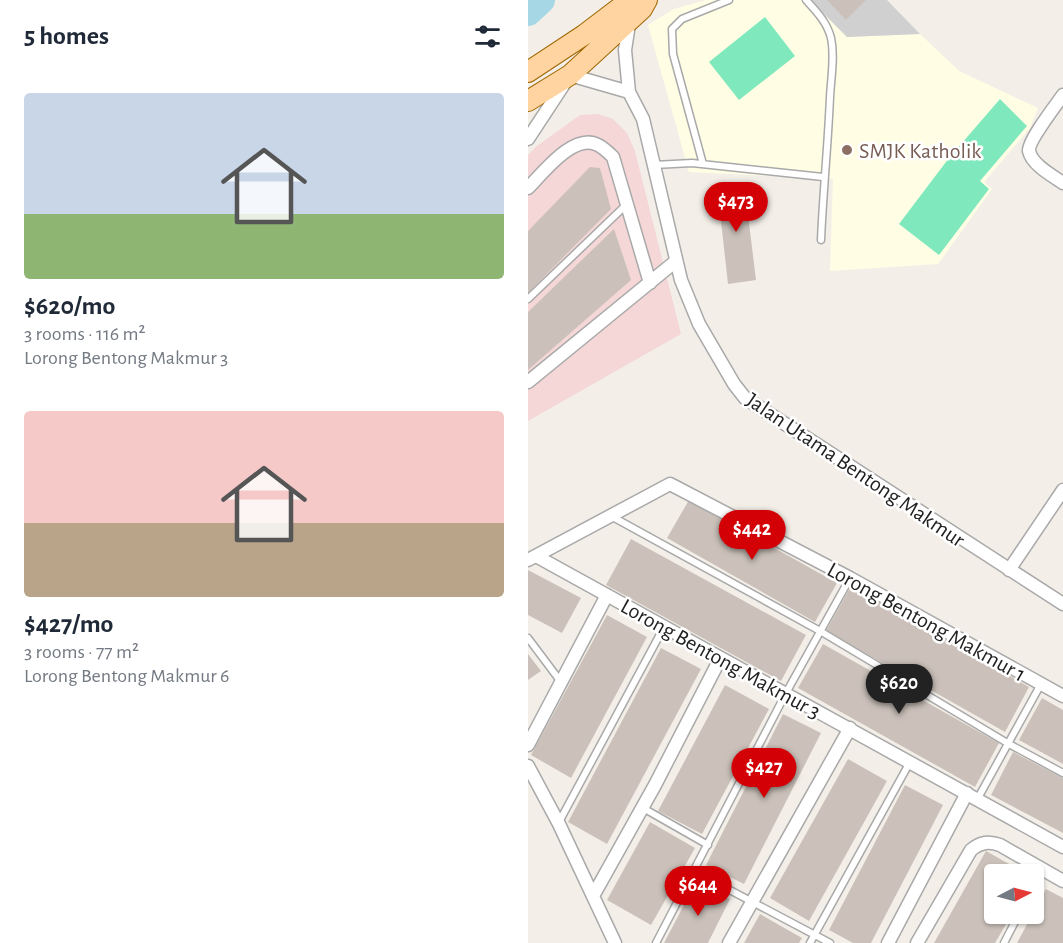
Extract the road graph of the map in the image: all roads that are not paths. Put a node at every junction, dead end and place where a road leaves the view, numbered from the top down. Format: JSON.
{"nodes":[{"id":1,"x":630,"y":0,"type":"edge"},
{"id":2,"x":647,"y":0,"type":"edge"},
{"id":3,"x":729,"y":0,"type":"edge"},
{"id":4,"x":806,"y":0,"type":"edge"},
{"id":5,"x":630,"y":21,"type":"junction"},
{"id":6,"x":535,"y":68,"type":"edge"},
{"id":7,"x":562,"y":80,"type":"junction"},
{"id":8,"x":629,"y":92,"type":"junction"},
{"id":9,"x":1063,"y":95,"type":"edge"},
{"id":10,"x":528,"y":101,"type":"edge"},
{"id":11,"x":528,"y":139,"type":"edge"},
{"id":12,"x":703,"y":164,"type":"junction"},
{"id":13,"x":653,"y":165,"type":"junction"},
{"id":14,"x":823,"y":177,"type":"junction"},
{"id":15,"x":1063,"y":183,"type":"edge"},
{"id":16,"x":528,"y":188,"type":"edge"},
{"id":17,"x":627,"y":204,"type":"junction"},
{"id":18,"x":821,"y":240,"type":"dead end"},
{"id":19,"x":676,"y":261,"type":"junction"},
{"id":20,"x":650,"y":283,"type":"junction"},
{"id":21,"x":528,"y":299,"type":"edge"},
{"id":22,"x":528,"y":382,"type":"edge"},
{"id":23,"x":1063,"y":490,"type":"edge"},
{"id":24,"x":610,"y":515,"type":"junction"},
{"id":25,"x":532,"y":558,"type":"edge"},
{"id":26,"x":1009,"y":570,"type":"junction"},
{"id":27,"x":850,"y":578,"type":"junction"},
{"id":28,"x":607,"y":595,"type":"junction"},
{"id":29,"x":1063,"y":604,"type":"edge"},
{"id":30,"x":663,"y":627,"type":"junction"},
{"id":31,"x":820,"y":631,"type":"junction"},
{"id":32,"x":528,"y":638,"type":"edge"},
{"id":33,"x":720,"y":659,"type":"junction"},
{"id":34,"x":561,"y":681,"type":"junction"},
{"id":35,"x":1042,"y":684,"type":"junction"},
{"id":36,"x":786,"y":693,"type":"junction"},
{"id":37,"x":1063,"y":696,"type":"edge"},
{"id":38,"x":849,"y":729,"type":"junction"},
{"id":39,"x":1009,"y":744,"type":"junction"},
{"id":40,"x":528,"y":745,"type":"edge"},
{"id":41,"x":910,"y":761,"type":"junction"},
{"id":42,"x":528,"y":766,"type":"edge"},
{"id":43,"x":1063,"y":773,"type":"edge"},
{"id":44,"x":972,"y":796,"type":"junction"},
{"id":45,"x":642,"y":808,"type":"junction"},
{"id":46,"x":559,"y":824,"type":"junction"},
{"id":47,"x":708,"y":845,"type":"junction"},
{"id":48,"x":1063,"y":847,"type":"edge"},
{"id":49,"x":1033,"y":864,"type":"edge"},
{"id":50,"x":1044,"y":870,"type":"edge"},
{"id":51,"x":694,"y":871,"type":"junction"},
{"id":52,"x":1063,"y":881,"type":"edge"},
{"id":53,"x":593,"y":896,"type":"junction"},
{"id":54,"x":752,"y":901,"type":"junction"},
{"id":55,"x":1014,"y":924,"type":"edge"},
{"id":56,"x":815,"y":935,"type":"junction"},
{"id":57,"x":615,"y":943,"type":"edge"},
{"id":58,"x":656,"y":943,"type":"edge"},
{"id":59,"x":729,"y":943,"type":"edge"},
{"id":60,"x":810,"y":943,"type":"edge"},
{"id":61,"x":831,"y":943,"type":"edge"},
{"id":62,"x":888,"y":943,"type":"edge"},
{"id":63,"x":917,"y":943,"type":"edge"},
{"id":64,"x":1004,"y":943,"type":"edge"}],
"edges":[{"from":1,"to":6,"type":"main road"},
{"from":2,"to":5,"type":"main road"},
{"from":3,"to":12,"type":"lane"},
{"from":4,"to":14,"type":"lane"},
{"from":5,"to":7,"type":"main road"},
{"from":5,"to":8,"type":"street"},
{"from":7,"to":8,"type":"street"},
{"from":7,"to":10,"type":"main road"},
{"from":7,"to":11,"type":"street"},
{"from":8,"to":13,"type":"street","name":"Jalan Utama Bentong Makmur"},
{"from":9,"to":15,"type":"street"},
{"from":12,"to":13,"type":"lane"},
{"from":12,"to":14,"type":"lane"},
{"from":13,"to":19,"type":"street","name":"Jalan Utama Bentong Makmur"},
{"from":14,"to":18,"type":"lane"},
{"from":16,"to":17,"type":"street"},
{"from":17,"to":20,"type":"street"},
{"from":17,"to":21,"type":"lane"},
{"from":19,"to":20,"type":"street"},
{"from":19,"to":26,"type":"street","name":"Jalan Utama Bentong Makmur"},
{"from":20,"to":22,"type":"street"},
{"from":23,"to":26,"type":"street"},
{"from":24,"to":25,"type":"street","name":"Lorong Bentong Makmur 1"},
{"from":24,"to":27,"type":"street","name":"Lorong Bentong Makmur 1"},
{"from":24,"to":31,"type":"lane"},
{"from":25,"to":28,"type":"street","name":"Lorong Bentong Makmur 3"},
{"from":26,"to":29,"type":"street","name":"Jalan Utama Bentong Makmur"},
{"from":27,"to":31,"type":"lane"},
{"from":27,"to":35,"type":"street","name":"Lorong Bentong Makmur 1"},
{"from":28,"to":30,"type":"street","name":"Lorong Bentong Makmur 3"},
{"from":28,"to":34,"type":"street"},
{"from":30,"to":33,"type":"street","name":"Lorong Bentong Makmur 3"},
{"from":30,"to":46,"type":"lane"},
{"from":31,"to":36,"type":"lane"},
{"from":31,"to":39,"type":"lane"},
{"from":32,"to":34,"type":"lane"},
{"from":33,"to":36,"type":"street","name":"Lorong Bentong Makmur 3"},
{"from":33,"to":45,"type":"street"},
{"from":34,"to":40,"type":"street"},
{"from":35,"to":37,"type":"street","name":"Lorong Bentong Makmur 1"},
{"from":35,"to":39,"type":"lane"},
{"from":36,"to":38,"type":"street","name":"Lorong Bentong Makmur 3"},
{"from":36,"to":47,"type":"lane"},
{"from":38,"to":41,"type":"street","name":"Lorong Bentong Makmur 3"},
{"from":38,"to":54,"type":"street"},
{"from":39,"to":43,"type":"lane"},
{"from":39,"to":44,"type":"lane"},
{"from":41,"to":44,"type":"street","name":"Lorong Bentong Makmur 3"},
{"from":41,"to":56,"type":"lane"},
{"from":42,"to":46,"type":"street"},
{"from":44,"to":48,"type":"street","name":"Lorong Bentong Makmur 3"},
{"from":44,"to":62,"type":"street"},
{"from":45,"to":47,"type":"lane"},
{"from":45,"to":53,"type":"street"},
{"from":46,"to":53,"type":"street"},
{"from":47,"to":51,"type":"lane"},
{"from":49,"to":63,"type":"street"},
{"from":50,"to":52,"type":"street"},
{"from":51,"to":54,"type":"lane"},
{"from":51,"to":58,"type":"lane"},
{"from":53,"to":57,"type":"street"},
{"from":54,"to":56,"type":"lane"},
{"from":54,"to":59,"type":"street"},
{"from":55,"to":64,"type":"lane"},
{"from":56,"to":60,"type":"lane"},
{"from":56,"to":61,"type":"lane"}]}
